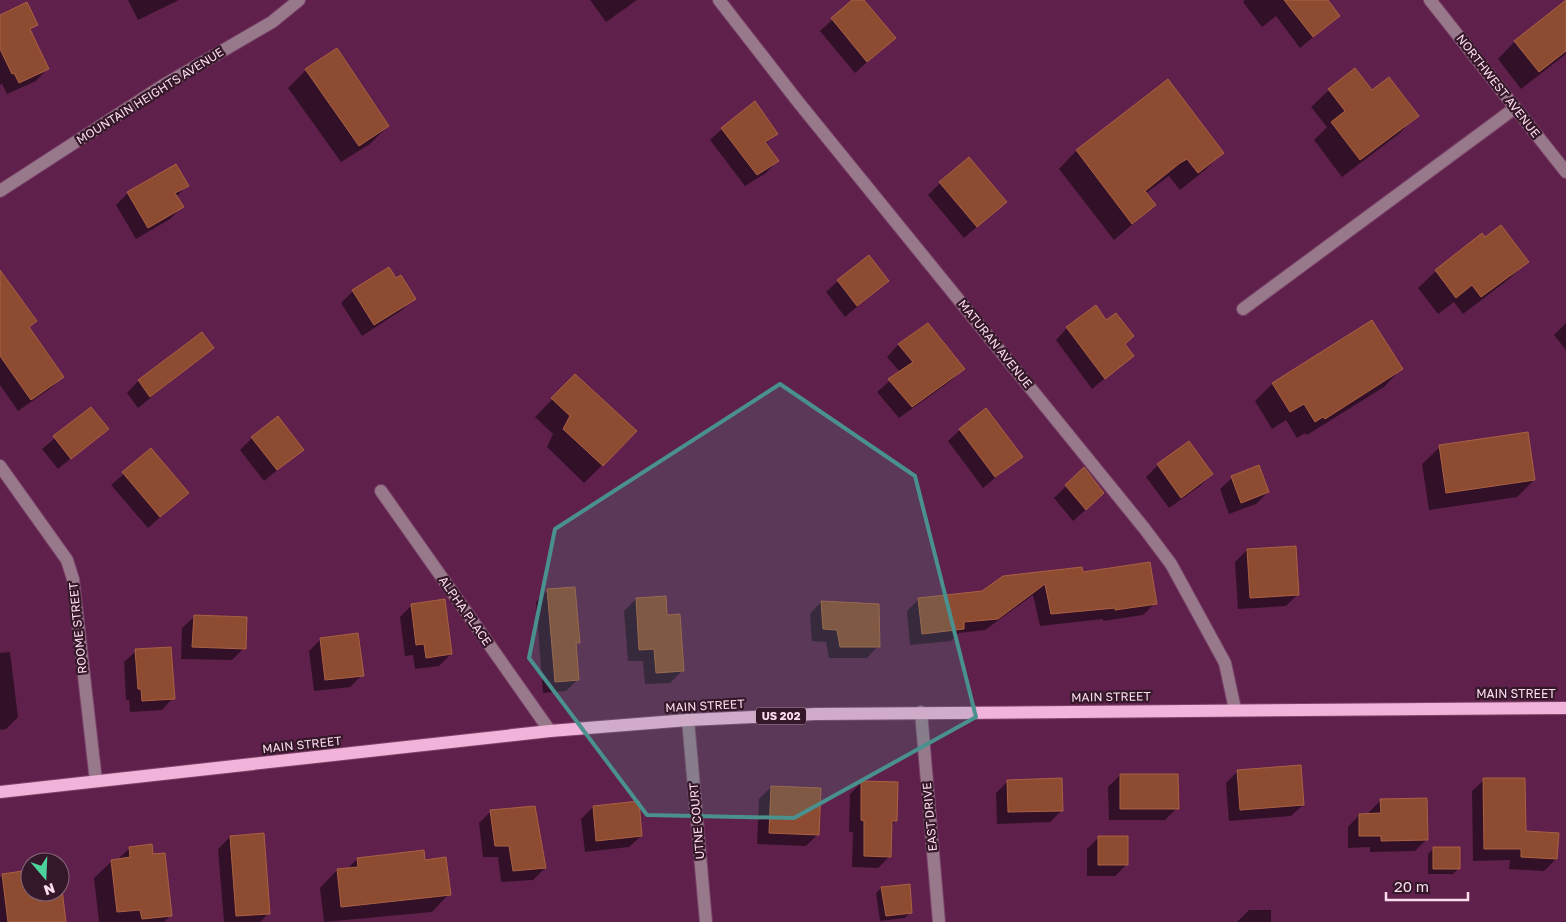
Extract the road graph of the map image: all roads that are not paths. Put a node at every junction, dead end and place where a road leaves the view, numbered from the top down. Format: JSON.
{"nodes":[{"id":1,"x":299,"y":0,"type":"edge"},
{"id":2,"x":719,"y":0,"type":"edge"},
{"id":3,"x":1430,"y":0,"type":"edge"},
{"id":4,"x":1516,"y":108,"type":"junction"},
{"id":5,"x":1566,"y":172,"type":"edge"},
{"id":6,"x":0,"y":191,"type":"edge"},
{"id":7,"x":1243,"y":309,"type":"dead end"},
{"id":8,"x":0,"y":466,"type":"edge"},
{"id":9,"x":381,"y":491,"type":"dead end"},
{"id":10,"x":1566,"y":708,"type":"edge"},
{"id":11,"x":1235,"y":710,"type":"junction"},
{"id":12,"x":921,"y":712,"type":"junction"},
{"id":13,"x":688,"y":720,"type":"junction"},
{"id":14,"x":550,"y":731,"type":"junction"},
{"id":15,"x":96,"y":781,"type":"junction"},
{"id":16,"x":0,"y":792,"type":"edge"},
{"id":17,"x":706,"y":922,"type":"edge"},
{"id":18,"x":940,"y":922,"type":"edge"}],
"edges":[{"from":1,"to":6,"type":"street","name":"MOUNTAIN HEIGHTS AVENUE"},
{"from":2,"to":11,"type":"street","name":"MATURAN AVENUE"},
{"from":3,"to":4,"type":"street","name":"NORTHWEST AVENUE"},
{"from":4,"to":5,"type":"street","name":"NORTHWEST AVENUE"},
{"from":4,"to":7,"type":"street"},
{"from":8,"to":15,"type":"street","name":"ROOME STREET"},
{"from":9,"to":14,"type":"street","name":"ALPHA PLACE"},
{"from":10,"to":11,"type":"main road","name":"MAIN STREET","number":"US 202"},
{"from":11,"to":12,"type":"main road","name":"MAIN STREET","number":"US 202"},
{"from":12,"to":13,"type":"main road","name":"MAIN STREET","number":"US 202"},
{"from":12,"to":18,"type":"street","name":"EAST DRIVE"},
{"from":13,"to":14,"type":"main road","name":"MAIN STREET","number":"US 202"},
{"from":13,"to":17,"type":"street","name":"UTNE COURT"},
{"from":14,"to":15,"type":"main road","name":"MAIN STREET","number":"US 202"},
{"from":15,"to":16,"type":"main road","name":"MAIN STREET","number":"US 202"}]}
